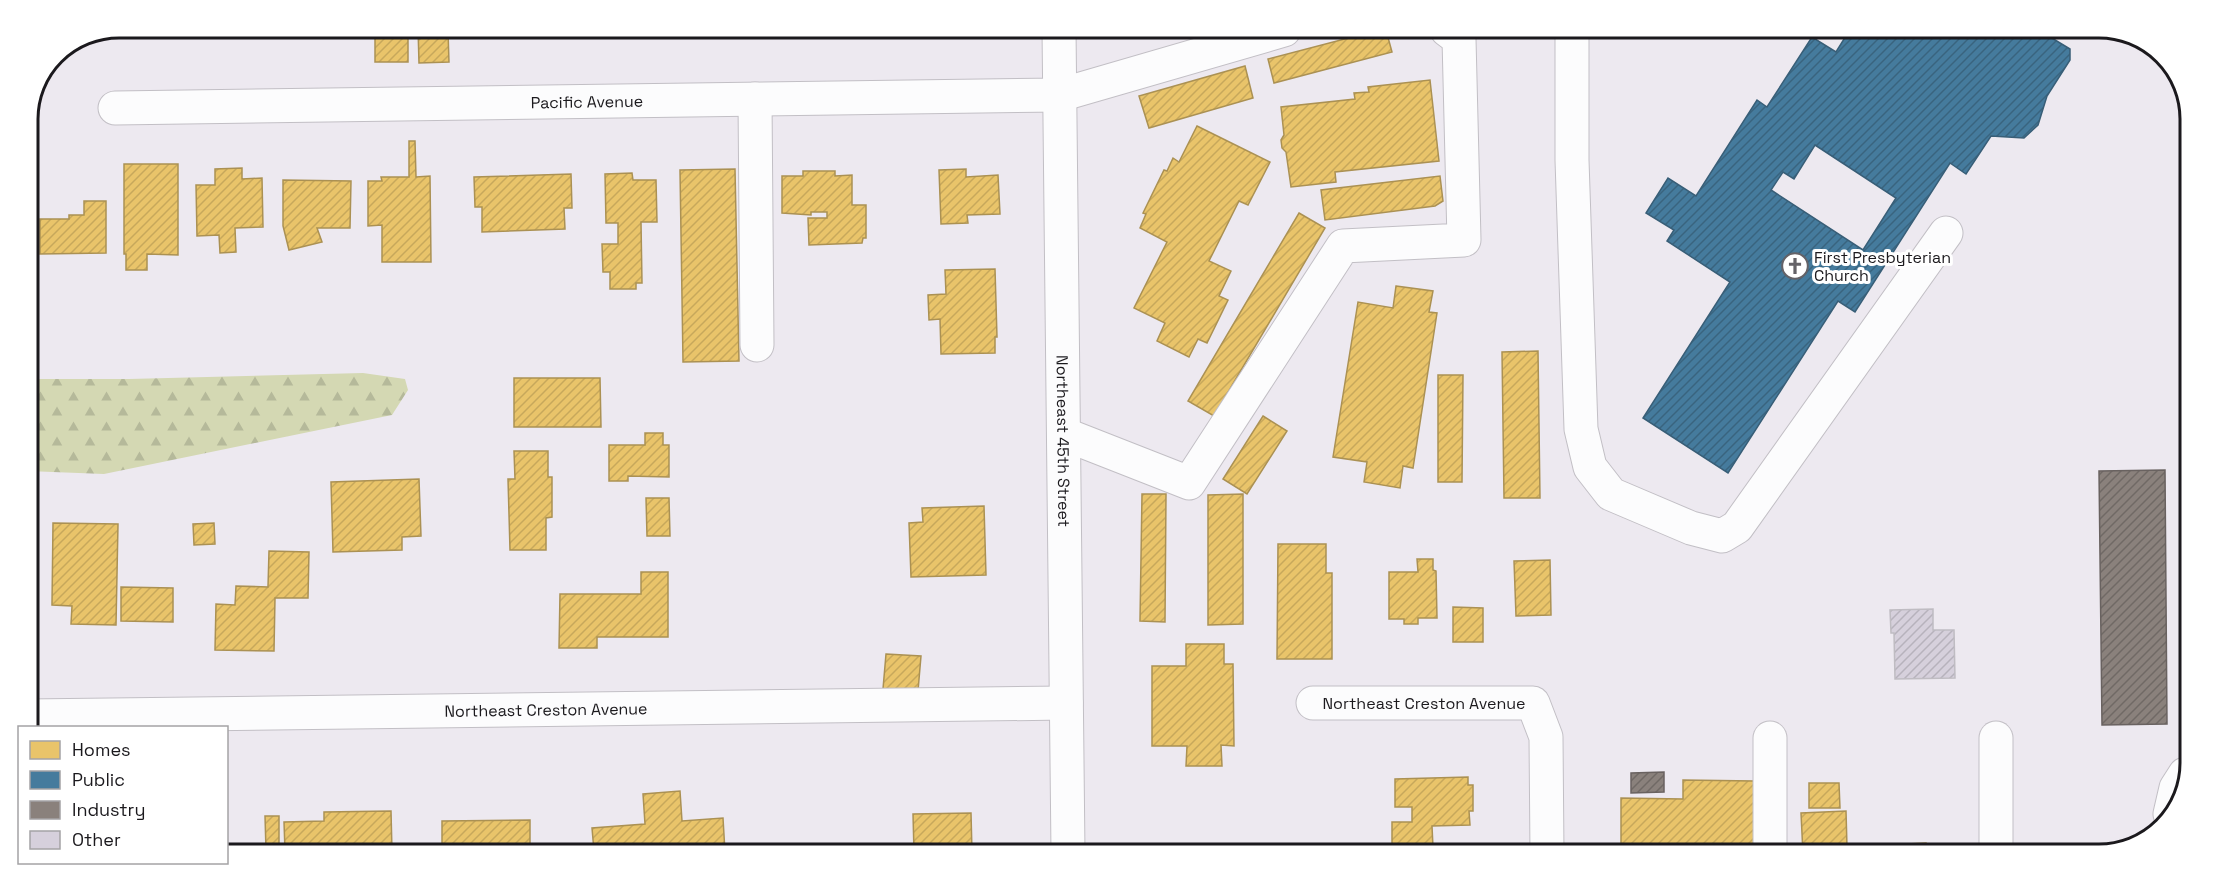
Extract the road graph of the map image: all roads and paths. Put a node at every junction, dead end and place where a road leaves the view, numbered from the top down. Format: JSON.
{"nodes":[{"id":1,"x":1059,"y":38,"type":"edge"},
{"id":2,"x":1256,"y":38,"type":"edge"},
{"id":3,"x":1458,"y":38,"type":"edge"},
{"id":4,"x":1572,"y":38,"type":"edge"},
{"id":5,"x":1060,"y":95,"type":"junction"},
{"id":6,"x":754,"y":99,"type":"junction"},
{"id":7,"x":115,"y":108,"type":"dead end"},
{"id":8,"x":1946,"y":233,"type":"dead end"},
{"id":9,"x":757,"y":345,"type":"dead end"},
{"id":10,"x":1064,"y":434,"type":"junction"},
{"id":11,"x":1066,"y":703,"type":"junction"},
{"id":12,"x":1313,"y":703,"type":"dead end"},
{"id":13,"x":38,"y":716,"type":"edge"},
{"id":14,"x":1770,"y":738,"type":"dead end"},
{"id":15,"x":1996,"y":738,"type":"dead end"},
{"id":16,"x":1068,"y":844,"type":"edge"},
{"id":17,"x":1546,"y":844,"type":"edge"},
{"id":18,"x":1770,"y":844,"type":"edge"},
{"id":19,"x":1996,"y":844,"type":"edge"}],
"edges":[{"from":1,"to":5,"type":"street","name":"Northeast 45th Street"},
{"from":2,"to":5,"type":"street","name":"Pacific Avenue"},
{"from":3,"to":10,"type":"street"},
{"from":4,"to":8,"type":"street"},
{"from":5,"to":6,"type":"street","name":"Pacific Avenue"},
{"from":5,"to":10,"type":"street","name":"Northeast 45th Street"},
{"from":6,"to":7,"type":"street","name":"Pacific Avenue"},
{"from":6,"to":9,"type":"street"},
{"from":10,"to":11,"type":"street","name":"Northeast 45th Street"},
{"from":11,"to":13,"type":"street","name":"Northeast Creston Avenue"},
{"from":11,"to":16,"type":"street","name":"Northeast 45th Street"},
{"from":12,"to":17,"type":"street","name":"Northeast Creston Avenue"},
{"from":14,"to":18,"type":"street"},
{"from":15,"to":19,"type":"street"}]}
